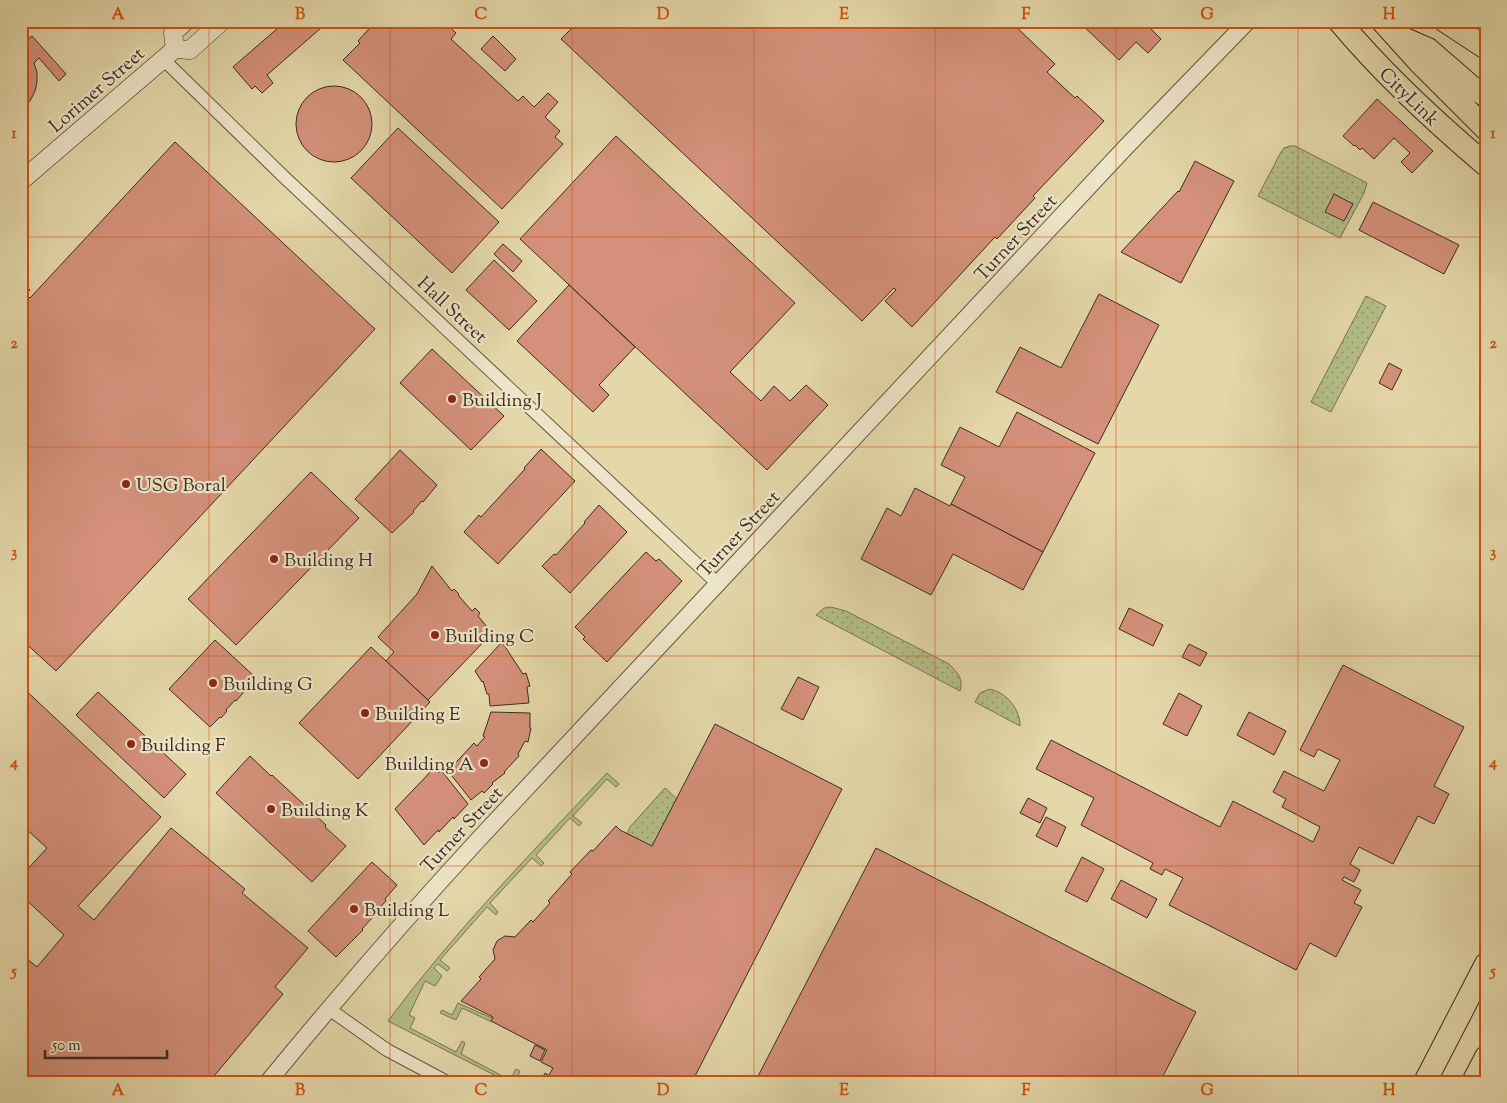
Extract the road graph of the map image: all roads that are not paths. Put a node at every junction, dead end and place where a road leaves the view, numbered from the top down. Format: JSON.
{"nodes":[{"id":1,"x":186,"y":21,"type":"edge"},
{"id":2,"x":222,"y":21,"type":"edge"},
{"id":3,"x":1248,"y":21,"type":"edge"},
{"id":4,"x":1339,"y":21,"type":"edge"},
{"id":5,"x":1445,"y":21,"type":"edge"},
{"id":6,"x":1388,"y":27,"type":"edge"},
{"id":7,"x":1486,"y":48,"type":"edge"},
{"id":8,"x":169,"y":54,"type":"junction"},
{"id":9,"x":1486,"y":96,"type":"edge"},
{"id":10,"x":1486,"y":129,"type":"edge"},
{"id":11,"x":1486,"y":165,"type":"edge"},
{"id":12,"x":21,"y":181,"type":"edge"},
{"id":13,"x":718,"y":584,"type":"junction"},
{"id":14,"x":1486,"y":964,"type":"edge"},
{"id":15,"x":329,"y":1009,"type":"junction"},
{"id":16,"x":1486,"y":1057,"type":"edge"},
{"id":17,"x":268,"y":1082,"type":"edge"},
{"id":18,"x":447,"y":1082,"type":"edge"},
{"id":19,"x":1425,"y":1082,"type":"edge"},
{"id":20,"x":1473,"y":1082,"type":"edge"}],
"edges":[{"from":1,"to":8,"type":"main road"},
{"from":2,"to":8,"type":"main road","name":"Lorimer Street"},
{"from":3,"to":13,"type":"street","name":"Turner Street"},
{"from":4,"to":11,"type":"highway","name":"CityLink"},
{"from":5,"to":7,"type":"highway"},
{"from":6,"to":9,"type":"highway"},
{"from":6,"to":10,"type":"highway","name":"CityLink"},
{"from":8,"to":12,"type":"main road","name":"Lorimer Street"},
{"from":8,"to":13,"type":"street","name":"Hall Street"},
{"from":13,"to":15,"type":"street","name":"Turner Street"},
{"from":14,"to":19,"type":"highway"},
{"from":15,"to":17,"type":"street","name":"Turner Street"},
{"from":15,"to":18,"type":"street"},
{"from":16,"to":20,"type":"highway"}]}
